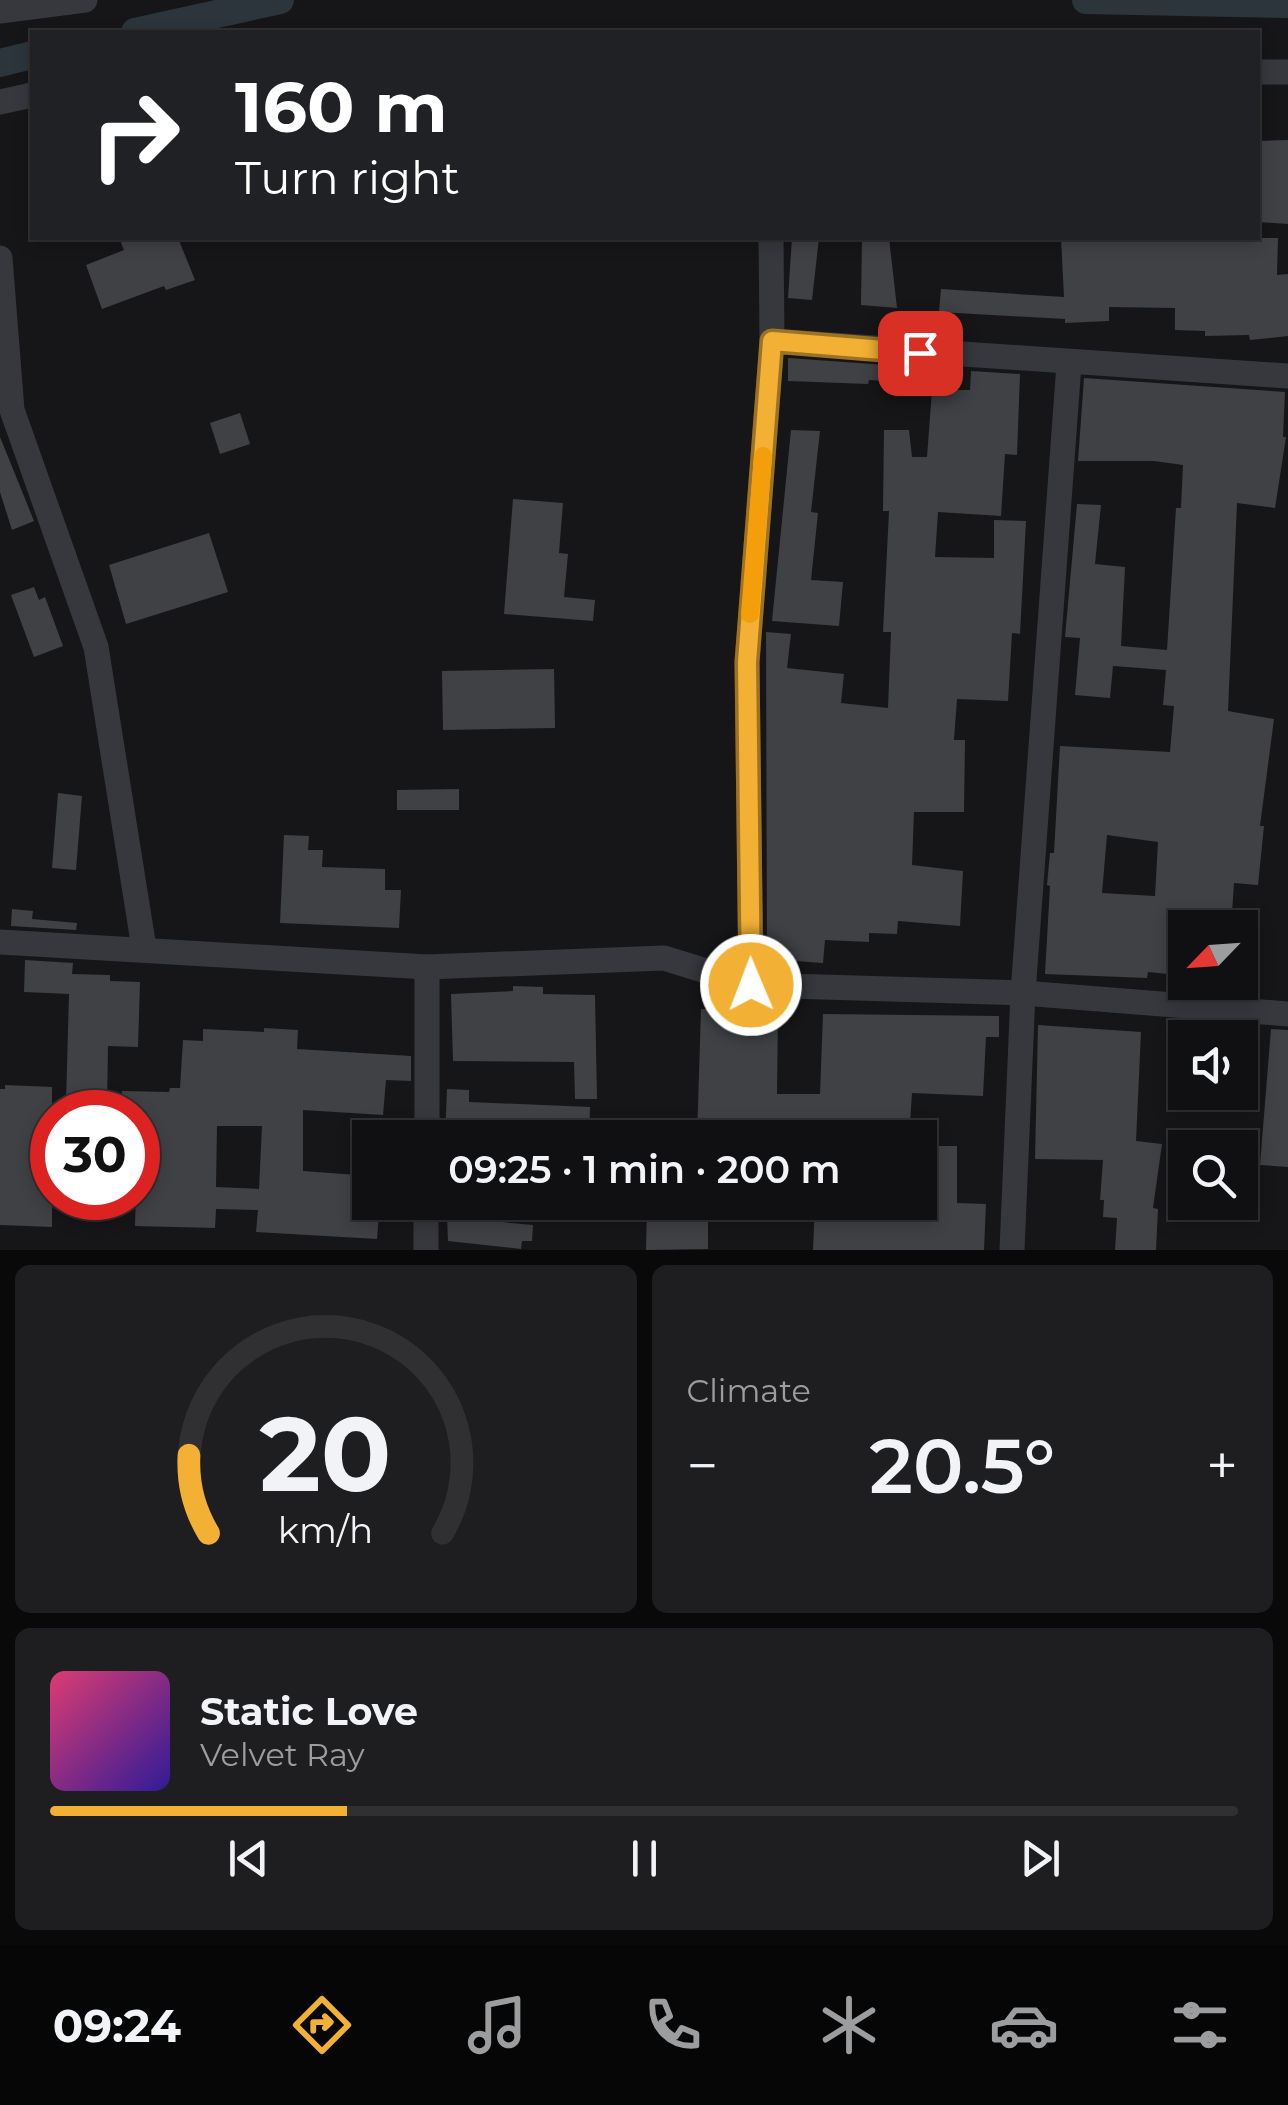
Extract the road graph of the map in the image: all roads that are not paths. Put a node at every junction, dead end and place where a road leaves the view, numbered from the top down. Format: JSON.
{"nodes":[{"id":1,"x":84,"y":0,"type":"edge"},
{"id":2,"x":0,"y":11,"type":"edge"},
{"id":3,"x":1260,"y":72,"type":"edge"},
{"id":4,"x":1288,"y":72,"type":"edge"},
{"id":5,"x":30,"y":96,"type":"edge"},
{"id":6,"x":0,"y":102,"type":"edge"},
{"id":7,"x":771,"y":240,"type":"edge"},
{"id":8,"x":0,"y":258,"type":"edge"},
{"id":9,"x":772,"y":341,"type":"junction"},
{"id":10,"x":1069,"y":364,"type":"junction"},
{"id":11,"x":1288,"y":376,"type":"edge"},
{"id":12,"x":0,"y":942,"type":"edge"},
{"id":13,"x":144,"y":948,"type":"junction"},
{"id":14,"x":427,"y":967,"type":"junction"},
{"id":15,"x":751,"y":985,"type":"junction"},
{"id":16,"x":1023,"y":993,"type":"junction"},
{"id":17,"x":1288,"y":1014,"type":"edge"},
{"id":18,"x":427,"y":1120,"type":"edge"},
{"id":19,"x":426,"y":1220,"type":"edge"},
{"id":20,"x":426,"y":1250,"type":"edge"},
{"id":21,"x":1012,"y":1250,"type":"edge"}],
"edges":[{"from":1,"to":2,"type":"street"},
{"from":3,"to":4,"type":"street"},
{"from":5,"to":6,"type":"street"},
{"from":7,"to":9,"type":"street"},
{"from":8,"to":13,"type":"street"},
{"from":9,"to":10,"type":"street"},
{"from":9,"to":15,"type":"street"},
{"from":10,"to":11,"type":"street"},
{"from":10,"to":16,"type":"street"},
{"from":12,"to":13,"type":"street"},
{"from":13,"to":14,"type":"street"},
{"from":14,"to":15,"type":"street"},
{"from":14,"to":18,"type":"street"},
{"from":15,"to":16,"type":"street"},
{"from":16,"to":17,"type":"street"},
{"from":16,"to":21,"type":"street"},
{"from":19,"to":20,"type":"street"}]}
